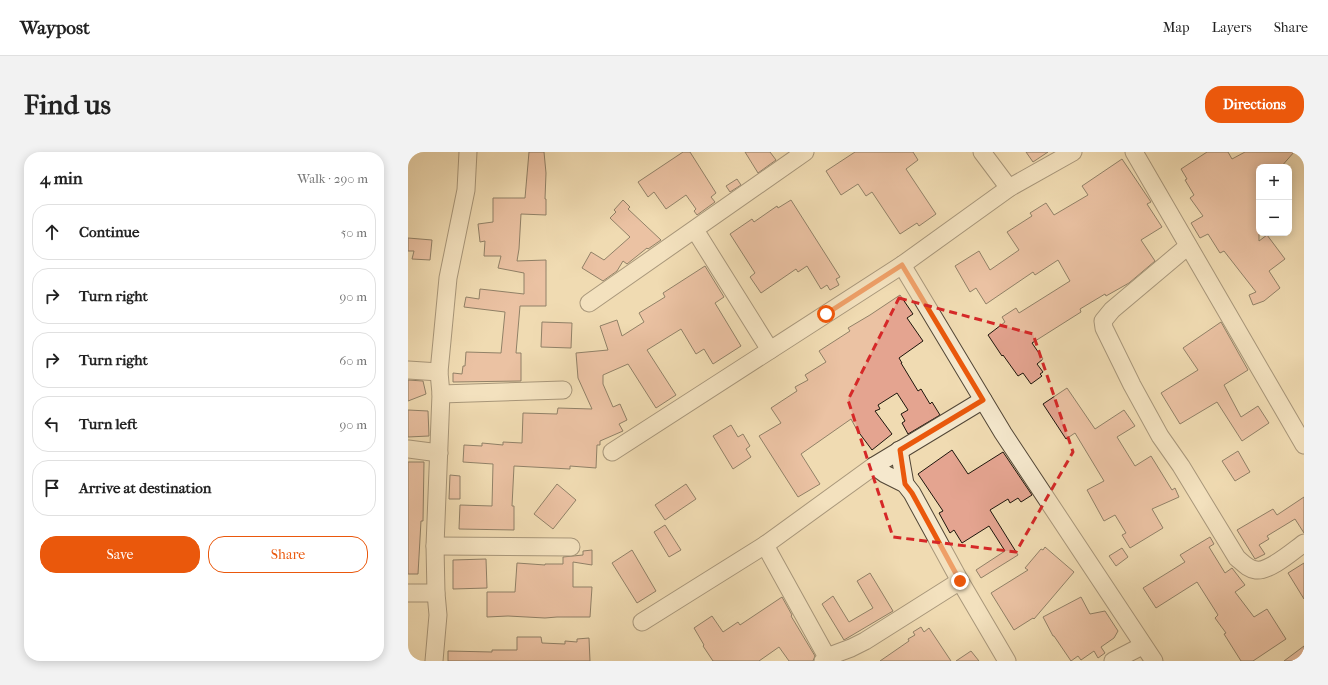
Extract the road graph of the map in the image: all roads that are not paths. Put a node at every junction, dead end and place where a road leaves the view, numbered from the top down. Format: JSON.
{"nodes":[{"id":1,"x":468,"y":152,"type":"edge"},
{"id":2,"x":806,"y":152,"type":"edge"},
{"id":3,"x":982,"y":152,"type":"edge"},
{"id":4,"x":1073,"y":152,"type":"edge"},
{"id":5,"x":1134,"y":152,"type":"edge"},
{"id":6,"x":1010,"y":188,"type":"junction"},
{"id":7,"x":695,"y":230,"type":"junction"},
{"id":8,"x":1188,"y":246,"type":"junction"},
{"id":9,"x":902,"y":265,"type":"junction"},
{"id":10,"x":589,"y":303,"type":"dead end"},
{"id":11,"x":770,"y":350,"type":"junction"},
{"id":12,"x":408,"y":370,"type":"edge"},
{"id":13,"x":439,"y":372,"type":"junction"},
{"id":14,"x":563,"y":390,"type":"dead end"},
{"id":15,"x":441,"y":394,"type":"junction"},
{"id":16,"x":983,"y":400,"type":"junction"},
{"id":17,"x":1304,"y":445,"type":"edge"},
{"id":18,"x":408,"y":449,"type":"edge"},
{"id":19,"x":900,"y":450,"type":"junction"},
{"id":20,"x":612,"y":452,"type":"dead end"},
{"id":21,"x":439,"y":453,"type":"junction"},
{"id":22,"x":874,"y":466,"type":"junction"},
{"id":23,"x":905,"y":484,"type":"junction"},
{"id":24,"x":1304,"y":543,"type":"edge"},
{"id":25,"x":765,"y":545,"type":"junction"},
{"id":26,"x":435,"y":546,"type":"junction"},
{"id":27,"x":571,"y":547,"type":"dead end"},
{"id":28,"x":960,"y":581,"type":"junction"},
{"id":29,"x":408,"y":593,"type":"edge"},
{"id":30,"x":436,"y":593,"type":"junction"},
{"id":31,"x":642,"y":622,"type":"dead end"},
{"id":32,"x":1142,"y":646,"type":"junction"},
{"id":33,"x":825,"y":659,"type":"edge"},
{"id":34,"x":434,"y":661,"type":"edge"},
{"id":35,"x":1007,"y":661,"type":"edge"},
{"id":36,"x":1113,"y":661,"type":"edge"},
{"id":37,"x":1154,"y":661,"type":"edge"}],
"edges":[{"from":1,"to":13,"type":"street"},
{"from":2,"to":7,"type":"street"},
{"from":3,"to":6,"type":"street"},
{"from":4,"to":6,"type":"street"},
{"from":5,"to":8,"type":"street"},
{"from":6,"to":9,"type":"street"},
{"from":7,"to":10,"type":"street"},
{"from":7,"to":11,"type":"street"},
{"from":8,"to":17,"type":"street"},
{"from":8,"to":24,"type":"street"},
{"from":9,"to":11,"type":"street"},
{"from":9,"to":16,"type":"street"},
{"from":11,"to":20,"type":"street"},
{"from":12,"to":13,"type":"street"},
{"from":13,"to":15,"type":"street"},
{"from":14,"to":15,"type":"street"},
{"from":15,"to":21,"type":"street"},
{"from":16,"to":19,"type":"street"},
{"from":16,"to":32,"type":"street"},
{"from":18,"to":21,"type":"street"},
{"from":19,"to":22,"type":"street"},
{"from":19,"to":23,"type":"street"},
{"from":21,"to":26,"type":"street"},
{"from":22,"to":23,"type":"street"},
{"from":22,"to":25,"type":"street"},
{"from":23,"to":28,"type":"street"},
{"from":25,"to":31,"type":"street"},
{"from":25,"to":33,"type":"street"},
{"from":26,"to":27,"type":"street"},
{"from":26,"to":30,"type":"street"},
{"from":28,"to":33,"type":"street"},
{"from":28,"to":35,"type":"street"},
{"from":29,"to":30,"type":"street"},
{"from":30,"to":34,"type":"street"},
{"from":32,"to":36,"type":"street"},
{"from":32,"to":37,"type":"street"}]}
